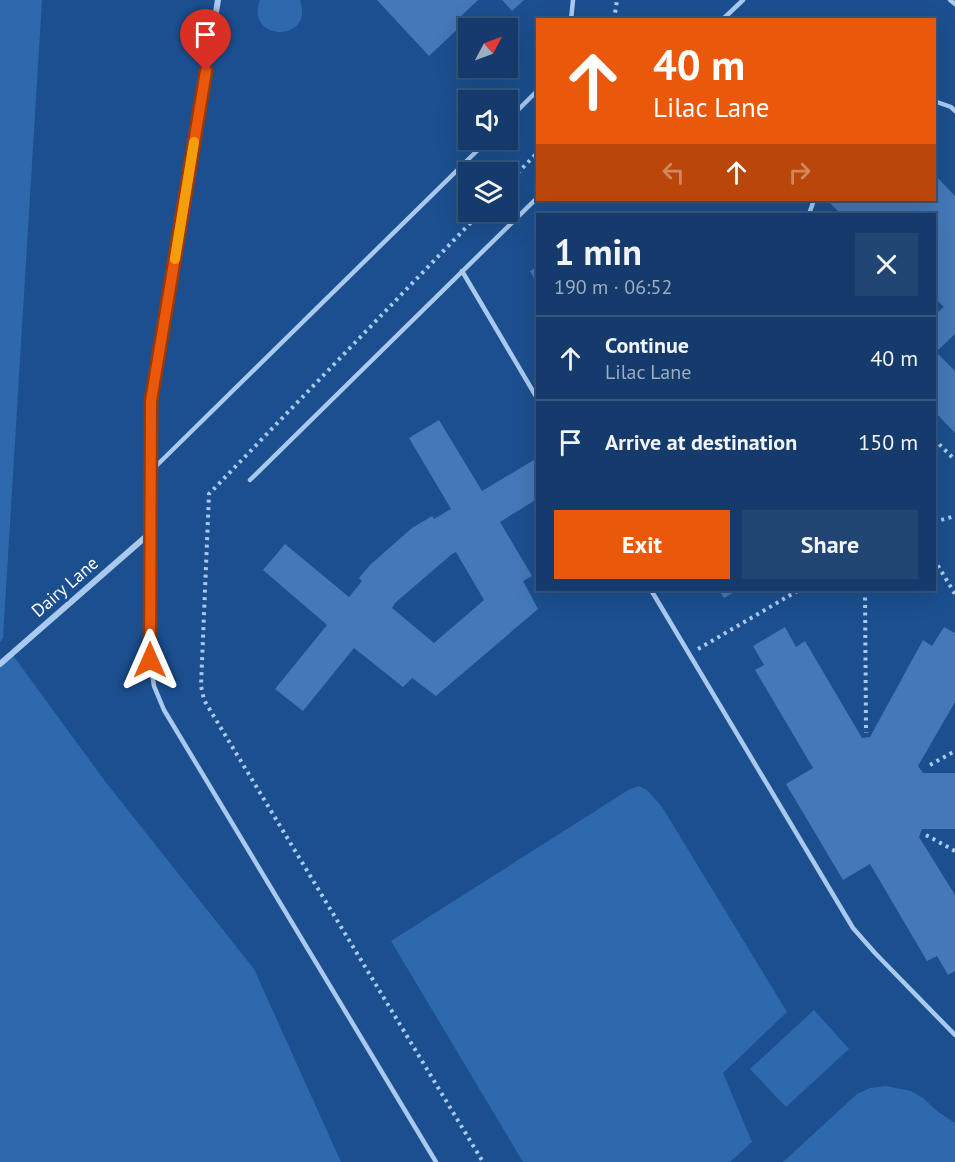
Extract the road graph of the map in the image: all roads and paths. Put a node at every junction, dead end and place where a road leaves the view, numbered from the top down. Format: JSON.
{"nodes":[{"id":1,"x":218,"y":0,"type":"edge"},
{"id":2,"x":573,"y":0,"type":"edge"},
{"id":3,"x":617,"y":0,"type":"edge"},
{"id":4,"x":743,"y":0,"type":"edge"},
{"id":5,"x":950,"y":0,"type":"edge"},
{"id":6,"x":955,"y":4,"type":"edge"},
{"id":7,"x":571,"y":18,"type":"edge"},
{"id":8,"x":614,"y":18,"type":"edge"},
{"id":9,"x":724,"y":18,"type":"edge"},
{"id":10,"x":536,"y":92,"type":"edge"},
{"id":11,"x":936,"y":102,"type":"edge"},
{"id":12,"x":518,"y":110,"type":"edge"},
{"id":13,"x":955,"y":111,"type":"edge"},
{"id":14,"x":478,"y":150,"type":"edge"},
{"id":15,"x":536,"y":154,"type":"edge"},
{"id":16,"x":518,"y":173,"type":"edge"},
{"id":17,"x":536,"y":199,"type":"edge"},
{"id":18,"x":471,"y":222,"type":"edge"},
{"id":19,"x":462,"y":271,"type":"junction"},
{"id":20,"x":536,"y":396,"type":"edge"},
{"id":21,"x":936,"y":441,"type":"edge"},
{"id":22,"x":955,"y":460,"type":"edge"},
{"id":23,"x":150,"y":472,"type":"junction"},
{"id":24,"x":250,"y":480,"type":"dead end"},
{"id":25,"x":955,"y":516,"type":"edge"},
{"id":26,"x":936,"y":521,"type":"edge"},
{"id":27,"x":150,"y":533,"type":"junction"},
{"id":28,"x":936,"y":562,"type":"edge"},
{"id":29,"x":652,"y":591,"type":"edge"},
{"id":30,"x":798,"y":591,"type":"edge"},
{"id":31,"x":865,"y":591,"type":"edge"},
{"id":32,"x":955,"y":594,"type":"edge"},
{"id":33,"x":690,"y":654,"type":"junction"},
{"id":34,"x":0,"y":664,"type":"edge"},
{"id":35,"x":866,"y":733,"type":"dead end"},
{"id":36,"x":955,"y":751,"type":"edge"},
{"id":37,"x":930,"y":765,"type":"dead end"},
{"id":38,"x":926,"y":835,"type":"dead end"},
{"id":39,"x":955,"y":851,"type":"edge"},
{"id":40,"x":955,"y":1035,"type":"edge"},
{"id":41,"x":436,"y":1162,"type":"edge"},
{"id":42,"x":483,"y":1162,"type":"edge"}],
"edges":[{"from":1,"to":23,"type":"street"},
{"from":2,"to":7,"type":"lane"},
{"from":3,"to":8,"type":"path"},
{"from":4,"to":9,"type":"lane"},
{"from":5,"to":6,"type":"lane"},
{"from":10,"to":12,"type":"lane"},
{"from":11,"to":13,"type":"lane"},
{"from":14,"to":23,"type":"lane"},
{"from":15,"to":16,"type":"path"},
{"from":17,"to":19,"type":"lane"},
{"from":18,"to":42,"type":"path"},
{"from":19,"to":20,"type":"lane"},
{"from":19,"to":24,"type":"lane"},
{"from":21,"to":22,"type":"path"},
{"from":23,"to":27,"type":"street"},
{"from":25,"to":26,"type":"path"},
{"from":27,"to":34,"type":"street","name":"Dairy Lane"},
{"from":27,"to":41,"type":"lane"},
{"from":28,"to":32,"type":"path"},
{"from":29,"to":33,"type":"lane"},
{"from":30,"to":33,"type":"path"},
{"from":31,"to":35,"type":"path"},
{"from":33,"to":40,"type":"lane"},
{"from":36,"to":37,"type":"path"},
{"from":38,"to":39,"type":"path"}]}
